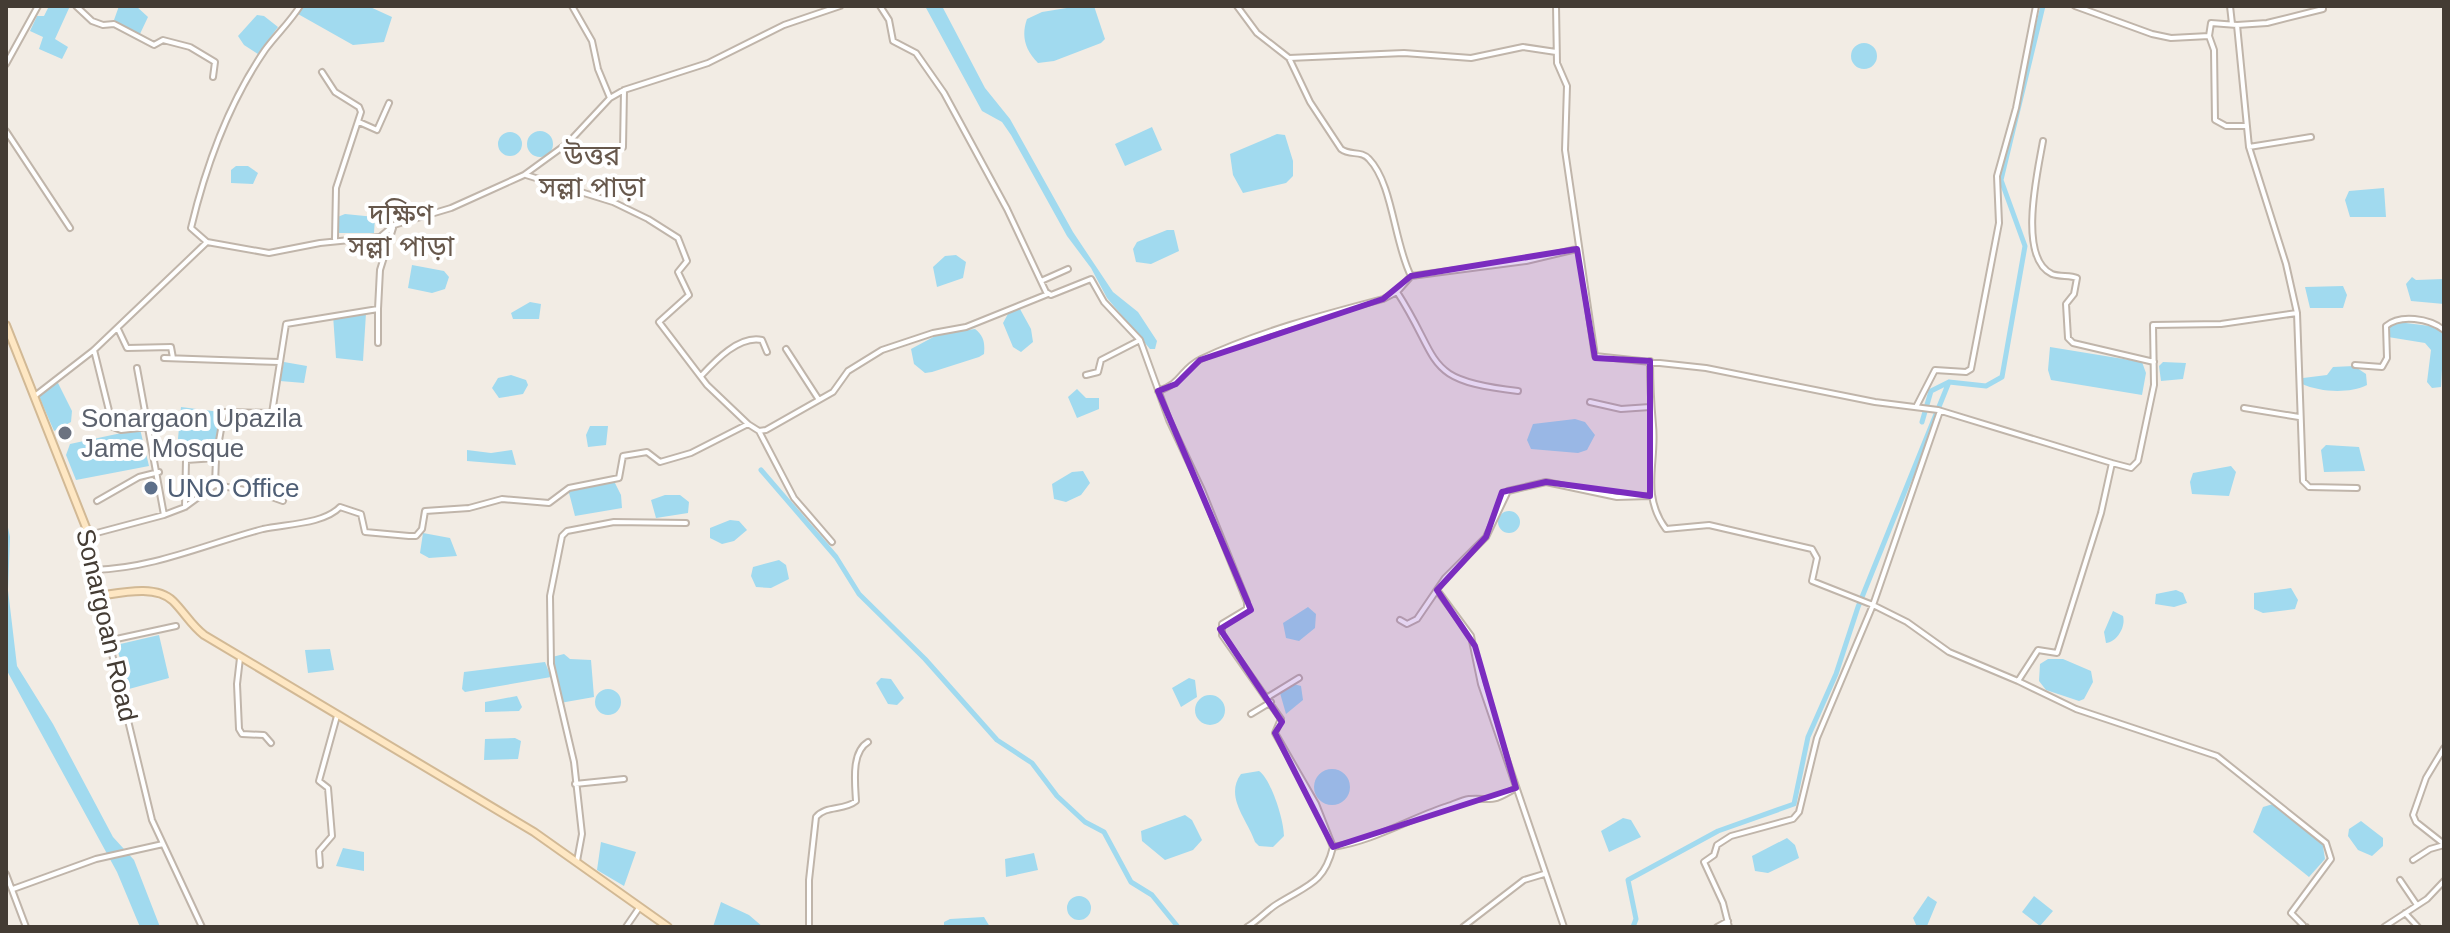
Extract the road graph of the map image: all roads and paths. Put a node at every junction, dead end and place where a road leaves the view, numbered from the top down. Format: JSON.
{"nodes":[{"id":1,"x":38,"y":6,"type":"edge"},
{"id":2,"x":76,"y":6,"type":"edge"},
{"id":3,"x":300,"y":6,"type":"edge"},
{"id":4,"x":572,"y":6,"type":"edge"},
{"id":5,"x":840,"y":6,"type":"edge"},
{"id":6,"x":880,"y":6,"type":"edge"},
{"id":7,"x":1237,"y":6,"type":"edge"},
{"id":8,"x":1556,"y":6,"type":"edge"},
{"id":9,"x":2036,"y":6,"type":"edge"},
{"id":10,"x":2075,"y":6,"type":"edge"},
{"id":11,"x":2230,"y":6,"type":"edge"},
{"id":12,"x":2323,"y":6,"type":"edge"},
{"id":13,"x":2235,"y":25,"type":"junction"},
{"id":14,"x":2209,"y":36,"type":"junction"},
{"id":15,"x":1557,"y":52,"type":"junction"},
{"id":16,"x":1289,"y":58,"type":"junction"},
{"id":17,"x":6,"y":64,"type":"edge"},
{"id":18,"x":322,"y":72,"type":"dead end"},
{"id":19,"x":213,"y":77,"type":"dead end"},
{"id":20,"x":624,"y":90,"type":"junction"},
{"id":21,"x":610,"y":98,"type":"junction"},
{"id":22,"x":389,"y":103,"type":"dead end"},
{"id":23,"x":359,"y":122,"type":"junction"},
{"id":24,"x":2245,"y":126,"type":"junction"},
{"id":25,"x":6,"y":131,"type":"edge"},
{"id":26,"x":2311,"y":137,"type":"dead end"},
{"id":27,"x":2043,"y":141,"type":"dead end"},
{"id":28,"x":623,"y":147,"type":"dead end"},
{"id":29,"x":2249,"y":147,"type":"junction"},
{"id":30,"x":524,"y":175,"type":"junction"},
{"id":31,"x":394,"y":225,"type":"junction"},
{"id":32,"x":70,"y":228,"type":"dead end"},
{"id":33,"x":336,"y":241,"type":"junction"},
{"id":34,"x":207,"y":242,"type":"junction"},
{"id":35,"x":1577,"y":249,"type":"junction"},
{"id":36,"x":1068,"y":269,"type":"dead end"},
{"id":37,"x":1411,"y":276,"type":"junction"},
{"id":38,"x":1041,"y":281,"type":"junction"},
{"id":39,"x":1397,"y":292,"type":"junction"},
{"id":40,"x":1048,"y":294,"type":"junction"},
{"id":41,"x":378,"y":309,"type":"junction"},
{"id":42,"x":2297,"y":313,"type":"junction"},
{"id":43,"x":6,"y":325,"type":"edge"},
{"id":44,"x":118,"y":328,"type":"junction"},
{"id":45,"x":2444,"y":330,"type":"edge"},
{"id":46,"x":1140,"y":340,"type":"junction"},
{"id":47,"x":378,"y":343,"type":"dead end"},
{"id":48,"x":786,"y":349,"type":"dead end"},
{"id":49,"x":94,"y":350,"type":"junction"},
{"id":50,"x":767,"y":352,"type":"dead end"},
{"id":51,"x":164,"y":358,"type":"dead end"},
{"id":52,"x":173,"y":358,"type":"junction"},
{"id":53,"x":1650,"y":361,"type":"junction"},
{"id":54,"x":279,"y":362,"type":"junction"},
{"id":55,"x":2154,"y":362,"type":"junction"},
{"id":56,"x":2355,"y":365,"type":"dead end"},
{"id":57,"x":137,"y":368,"type":"dead end"},
{"id":58,"x":1086,"y":375,"type":"dead end"},
{"id":59,"x":701,"y":376,"type":"junction"},
{"id":60,"x":1158,"y":391,"type":"junction"},
{"id":61,"x":1518,"y":391,"type":"dead end"},
{"id":62,"x":36,"y":395,"type":"junction"},
{"id":63,"x":819,"y":400,"type":"junction"},
{"id":64,"x":1590,"y":402,"type":"dead end"},
{"id":65,"x":1650,"y":407,"type":"junction"},
{"id":66,"x":1918,"y":407,"type":"junction"},
{"id":67,"x":2244,"y":408,"type":"dead end"},
{"id":68,"x":1939,"y":410,"type":"junction"},
{"id":69,"x":2299,"y":417,"type":"junction"},
{"id":70,"x":748,"y":424,"type":"junction"},
{"id":71,"x":148,"y":427,"type":"junction"},
{"id":72,"x":759,"y":431,"type":"junction"},
{"id":73,"x":216,"y":458,"type":"junction"},
{"id":74,"x":2112,"y":463,"type":"junction"},
{"id":75,"x":159,"y":472,"type":"junction"},
{"id":76,"x":215,"y":485,"type":"junction"},
{"id":77,"x":2357,"y":488,"type":"dead end"},
{"id":78,"x":1650,"y":496,"type":"junction"},
{"id":79,"x":97,"y":501,"type":"dead end"},
{"id":80,"x":283,"y":501,"type":"dead end"},
{"id":81,"x":185,"y":507,"type":"junction"},
{"id":82,"x":164,"y":515,"type":"junction"},
{"id":83,"x":686,"y":523,"type":"dead end"},
{"id":84,"x":89,"y":535,"type":"junction"},
{"id":85,"x":832,"y":542,"type":"dead end"},
{"id":86,"x":94,"y":570,"type":"junction"},
{"id":87,"x":1437,"y":590,"type":"junction"},
{"id":88,"x":98,"y":596,"type":"junction"},
{"id":89,"x":1871,"y":604,"type":"junction"},
{"id":90,"x":1400,"y":620,"type":"dead end"},
{"id":91,"x":176,"y":626,"type":"dead end"},
{"id":92,"x":107,"y":641,"type":"junction"},
{"id":93,"x":240,"y":656,"type":"junction"},
{"id":94,"x":1299,"y":678,"type":"dead end"},
{"id":95,"x":2018,"y":681,"type":"junction"},
{"id":96,"x":1270,"y":700,"type":"junction"},
{"id":97,"x":1251,"y":714,"type":"dead end"},
{"id":98,"x":338,"y":716,"type":"junction"},
{"id":99,"x":868,"y":742,"type":"dead end"},
{"id":100,"x":271,"y":743,"type":"dead end"},
{"id":101,"x":2444,"y":748,"type":"edge"},
{"id":102,"x":624,"y":779,"type":"dead end"},
{"id":103,"x":575,"y":784,"type":"junction"},
{"id":104,"x":1516,"y":788,"type":"junction"},
{"id":105,"x":163,"y":844,"type":"junction"},
{"id":106,"x":2444,"y":844,"type":"edge"},
{"id":107,"x":1333,"y":847,"type":"junction"},
{"id":108,"x":2413,"y":860,"type":"dead end"},
{"id":109,"x":577,"y":862,"type":"junction"},
{"id":110,"x":320,"y":865,"type":"dead end"},
{"id":111,"x":6,"y":874,"type":"edge"},
{"id":112,"x":1544,"y":874,"type":"junction"},
{"id":113,"x":2400,"y":880,"type":"dead end"},
{"id":114,"x":2444,"y":881,"type":"edge"},
{"id":115,"x":13,"y":889,"type":"junction"},
{"id":116,"x":2417,"y":905,"type":"junction"},
{"id":117,"x":639,"y":908,"type":"junction"},
{"id":118,"x":2405,"y":913,"type":"junction"},
{"id":119,"x":1728,"y":924,"type":"edge"},
{"id":120,"x":2303,"y":926,"type":"edge"},
{"id":121,"x":26,"y":927,"type":"edge"},
{"id":122,"x":202,"y":927,"type":"edge"},
{"id":123,"x":626,"y":927,"type":"edge"},
{"id":124,"x":668,"y":927,"type":"edge"},
{"id":125,"x":809,"y":927,"type":"edge"},
{"id":126,"x":1247,"y":927,"type":"edge"},
{"id":127,"x":1463,"y":927,"type":"edge"},
{"id":128,"x":1564,"y":927,"type":"edge"},
{"id":129,"x":1717,"y":927,"type":"edge"},
{"id":130,"x":2384,"y":927,"type":"edge"},
{"id":131,"x":2418,"y":927,"type":"edge"}],
"edges":[{"from":1,"to":17,"type":"street"},
{"from":2,"to":19,"type":"street"},
{"from":3,"to":34,"type":"street"},
{"from":4,"to":21,"type":"street"},
{"from":5,"to":20,"type":"street"},
{"from":6,"to":38,"type":"street"},
{"from":7,"to":16,"type":"street"},
{"from":8,"to":15,"type":"street"},
{"from":9,"to":66,"type":"street"},
{"from":10,"to":14,"type":"street"},
{"from":11,"to":13,"type":"street"},
{"from":12,"to":13,"type":"street"},
{"from":13,"to":14,"type":"street"},
{"from":13,"to":24,"type":"street"},
{"from":14,"to":24,"type":"street"},
{"from":15,"to":16,"type":"street"},
{"from":15,"to":35,"type":"street"},
{"from":16,"to":37,"type":"street"},
{"from":18,"to":23,"type":"street"},
{"from":20,"to":21,"type":"street"},
{"from":20,"to":28,"type":"street"},
{"from":21,"to":30,"type":"street"},
{"from":22,"to":23,"type":"street"},
{"from":23,"to":33,"type":"street"},
{"from":24,"to":29,"type":"street"},
{"from":25,"to":32,"type":"street"},
{"from":26,"to":29,"type":"street"},
{"from":27,"to":55,"type":"street"},
{"from":29,"to":42,"type":"street"},
{"from":30,"to":31,"type":"street"},
{"from":30,"to":59,"type":"street"},
{"from":31,"to":33,"type":"street"},
{"from":31,"to":41,"type":"street"},
{"from":33,"to":34,"type":"street"},
{"from":34,"to":44,"type":"street"},
{"from":35,"to":37,"type":"street"},
{"from":35,"to":53,"type":"street"},
{"from":36,"to":38,"type":"street"},
{"from":37,"to":39,"type":"street"},
{"from":38,"to":40,"type":"street"},
{"from":39,"to":60,"type":"street"},
{"from":39,"to":61,"type":"street"},
{"from":40,"to":46,"type":"street"},
{"from":40,"to":63,"type":"street"},
{"from":41,"to":47,"type":"street"},
{"from":41,"to":54,"type":"street"},
{"from":42,"to":55,"type":"street"},
{"from":42,"to":69,"type":"street"},
{"from":43,"to":62,"type":"main road","name":"Sonargoan Road"},
{"from":44,"to":49,"type":"street"},
{"from":44,"to":52,"type":"street"},
{"from":45,"to":56,"type":"street"},
{"from":46,"to":58,"type":"street"},
{"from":46,"to":60,"type":"street"},
{"from":48,"to":63,"type":"street"},
{"from":49,"to":62,"type":"street"},
{"from":49,"to":71,"type":"street"},
{"from":50,"to":59,"type":"street"},
{"from":51,"to":52,"type":"street"},
{"from":52,"to":54,"type":"street"},
{"from":53,"to":65,"type":"street"},
{"from":53,"to":66,"type":"street"},
{"from":54,"to":73,"type":"street"},
{"from":55,"to":74,"type":"street"},
{"from":57,"to":71,"type":"street"},
{"from":59,"to":70,"type":"street"},
{"from":60,"to":96,"type":"street"},
{"from":62,"to":84,"type":"main road","name":"Sonargoan Road"},
{"from":63,"to":72,"type":"street"},
{"from":64,"to":65,"type":"street"},
{"from":65,"to":78,"type":"street"},
{"from":66,"to":68,"type":"street"},
{"from":67,"to":69,"type":"street"},
{"from":68,"to":74,"type":"street"},
{"from":68,"to":89,"type":"street"},
{"from":69,"to":77,"type":"street"},
{"from":70,"to":72,"type":"street"},
{"from":70,"to":86,"type":"street"},
{"from":71,"to":75,"type":"street"},
{"from":72,"to":85,"type":"street"},
{"from":73,"to":76,"type":"street"},
{"from":73,"to":81,"type":"street"},
{"from":74,"to":95,"type":"street"},
{"from":75,"to":79,"type":"street"},
{"from":75,"to":82,"type":"street"},
{"from":76,"to":80,"type":"street"},
{"from":76,"to":81,"type":"street"},
{"from":78,"to":87,"type":"street"},
{"from":78,"to":89,"type":"street"},
{"from":81,"to":82,"type":"street"},
{"from":82,"to":84,"type":"street"},
{"from":83,"to":103,"type":"street"},
{"from":84,"to":86,"type":"main road","name":"Sonargoan Road"},
{"from":86,"to":88,"type":"main road","name":"Sonargoan Road"},
{"from":87,"to":90,"type":"street"},
{"from":87,"to":104,"type":"street"},
{"from":88,"to":92,"type":"street","name":"Sonargoan Road"},
{"from":88,"to":93,"type":"main road"},
{"from":89,"to":95,"type":"street"},
{"from":89,"to":119,"type":"street"},
{"from":91,"to":92,"type":"street"},
{"from":92,"to":105,"type":"street","name":"Sonargoan Road"},
{"from":93,"to":98,"type":"main road"},
{"from":93,"to":100,"type":"street"},
{"from":94,"to":96,"type":"street"},
{"from":95,"to":120,"type":"street"},
{"from":96,"to":97,"type":"street"},
{"from":96,"to":107,"type":"street"},
{"from":98,"to":109,"type":"main road"},
{"from":98,"to":110,"type":"street"},
{"from":99,"to":125,"type":"street"},
{"from":101,"to":106,"type":"street"},
{"from":102,"to":103,"type":"street"},
{"from":103,"to":109,"type":"street"},
{"from":104,"to":107,"type":"street"},
{"from":104,"to":112,"type":"street"},
{"from":105,"to":115,"type":"street"},
{"from":105,"to":122,"type":"street","name":"Sonargoan Road"},
{"from":106,"to":108,"type":"street"},
{"from":107,"to":126,"type":"street"},
{"from":109,"to":117,"type":"main road"},
{"from":111,"to":115,"type":"street"},
{"from":112,"to":127,"type":"street"},
{"from":112,"to":128,"type":"street"},
{"from":113,"to":116,"type":"street"},
{"from":114,"to":116,"type":"street"},
{"from":115,"to":121,"type":"street"},
{"from":116,"to":118,"type":"street"},
{"from":117,"to":123,"type":"street"},
{"from":117,"to":124,"type":"main road"},
{"from":118,"to":130,"type":"street"},
{"from":118,"to":131,"type":"street"},
{"from":119,"to":129,"type":"street"}]}
